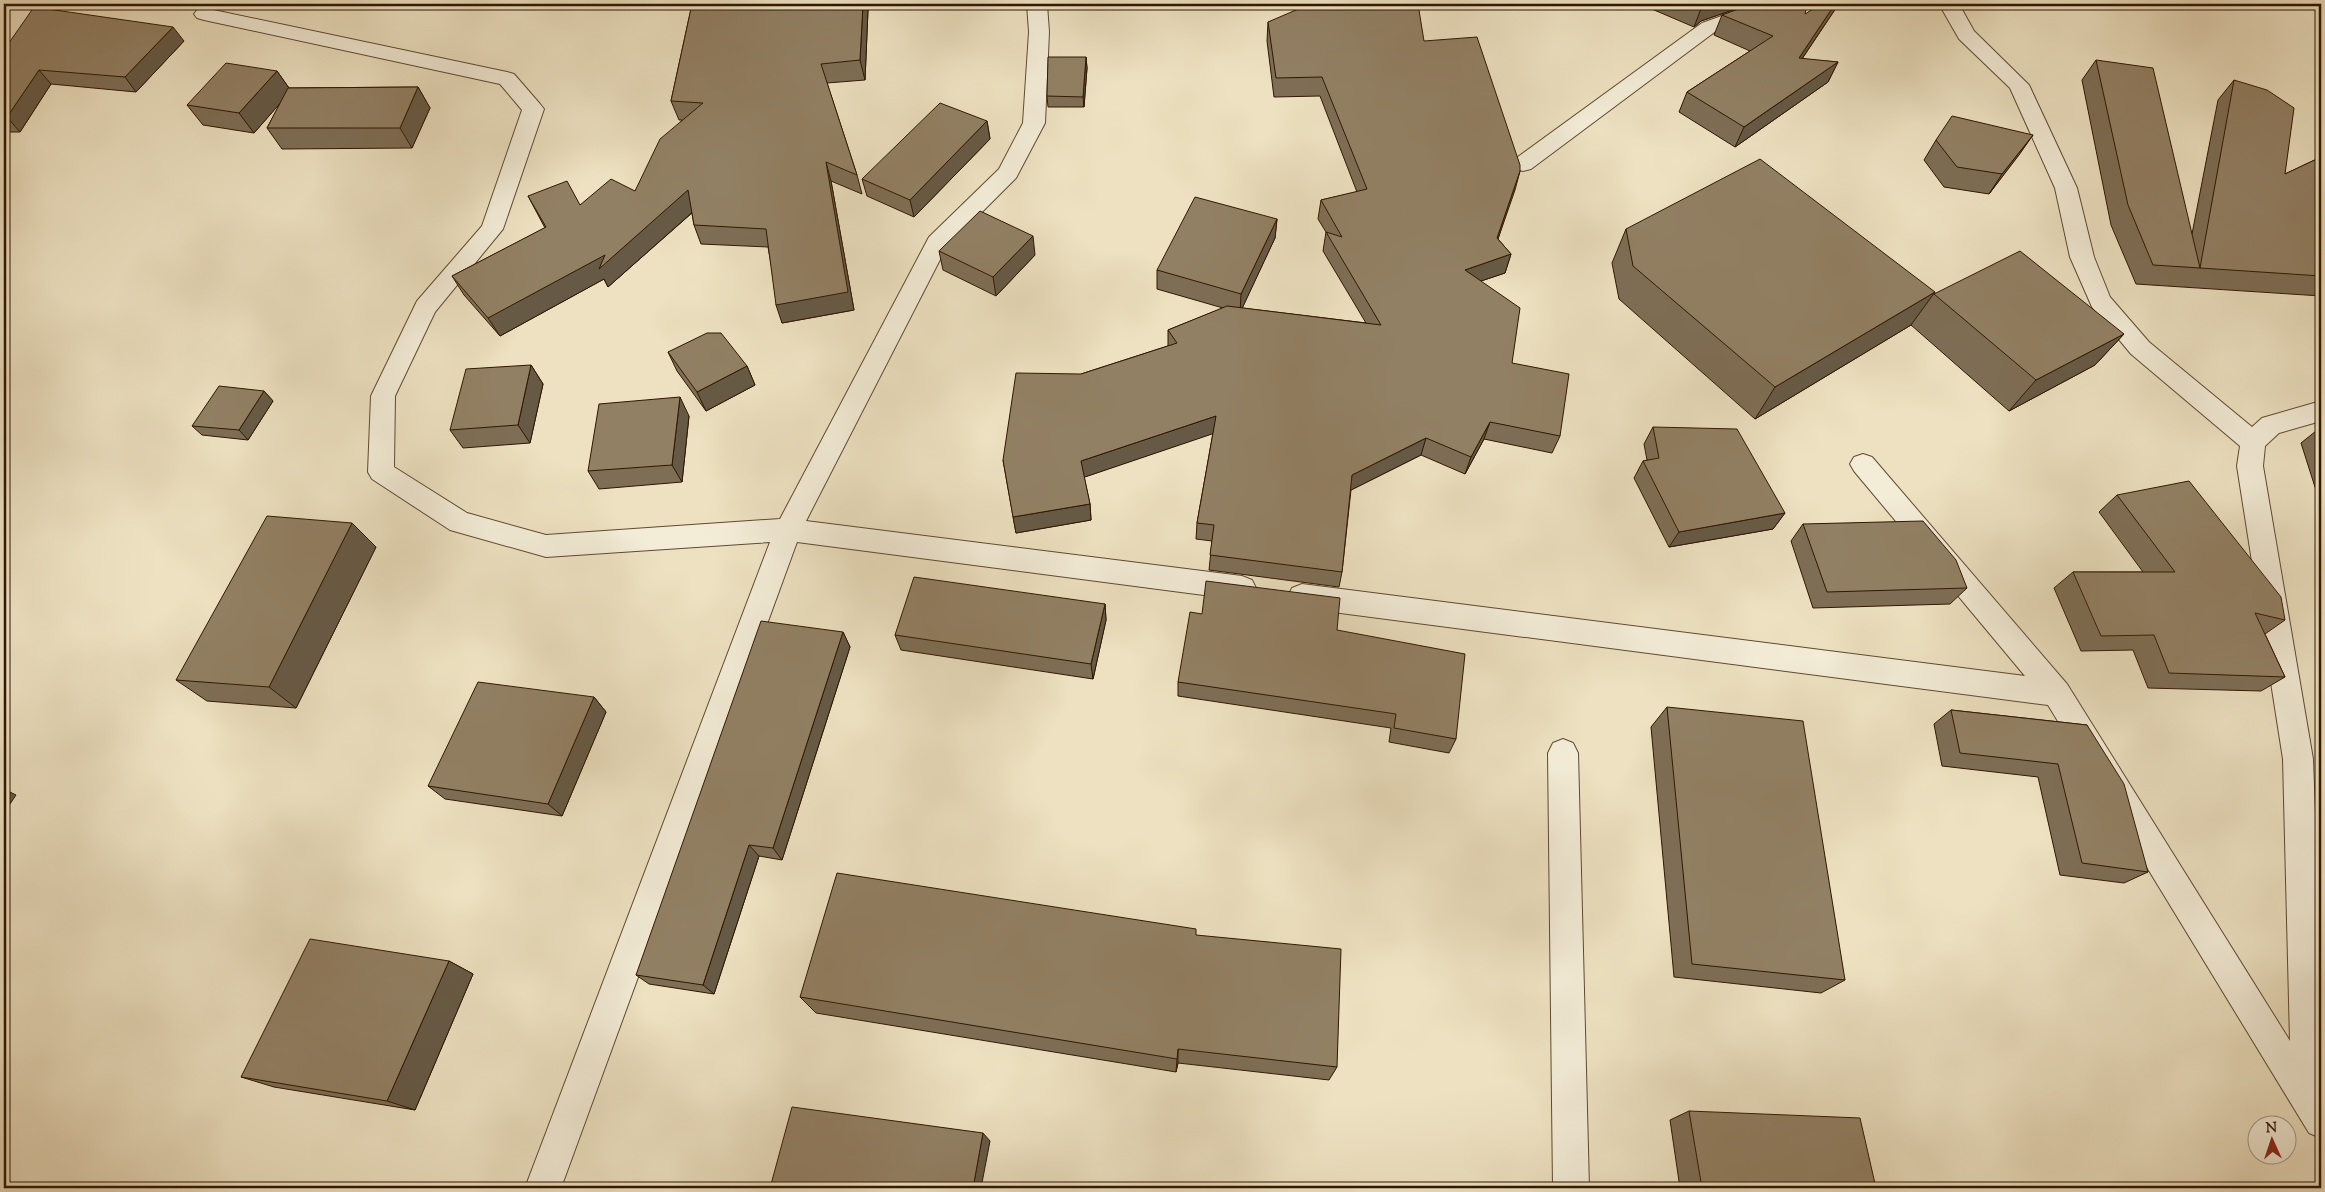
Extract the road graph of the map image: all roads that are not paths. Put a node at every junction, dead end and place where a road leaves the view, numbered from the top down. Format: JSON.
{"nodes":[{"id":1,"x":1037,"y":4,"type":"edge"},
{"id":2,"x":1774,"y":4,"type":"edge"},
{"id":3,"x":1949,"y":4,"type":"edge"},
{"id":4,"x":204,"y":14,"type":"dead end"},
{"id":5,"x":1523,"y":164,"type":"dead end"},
{"id":6,"x":2321,"y":411,"type":"edge"},
{"id":7,"x":2253,"y":442,"type":"junction"},
{"id":8,"x":1862,"y":464,"type":"dead end"},
{"id":9,"x":788,"y":530,"type":"junction"},
{"id":10,"x":2057,"y":693,"type":"junction"},
{"id":11,"x":1563,"y":753,"type":"dead end"},
{"id":12,"x":2310,"y":763,"type":"edge"},
{"id":13,"x":2315,"y":1111,"type":"edge"},
{"id":14,"x":543,"y":1188,"type":"edge"},
{"id":15,"x":1571,"y":1188,"type":"edge"}],
"edges":[{"from":1,"to":9,"type":"street"},
{"from":2,"to":5,"type":"street"},
{"from":3,"to":7,"type":"street"},
{"from":4,"to":9,"type":"street"},
{"from":6,"to":7,"type":"street"},
{"from":7,"to":12,"type":"street"},
{"from":8,"to":10,"type":"street"},
{"from":9,"to":10,"type":"street"},
{"from":9,"to":14,"type":"street"},
{"from":10,"to":13,"type":"street"},
{"from":11,"to":15,"type":"street"},
{"from":12,"to":13,"type":"street"}]}
